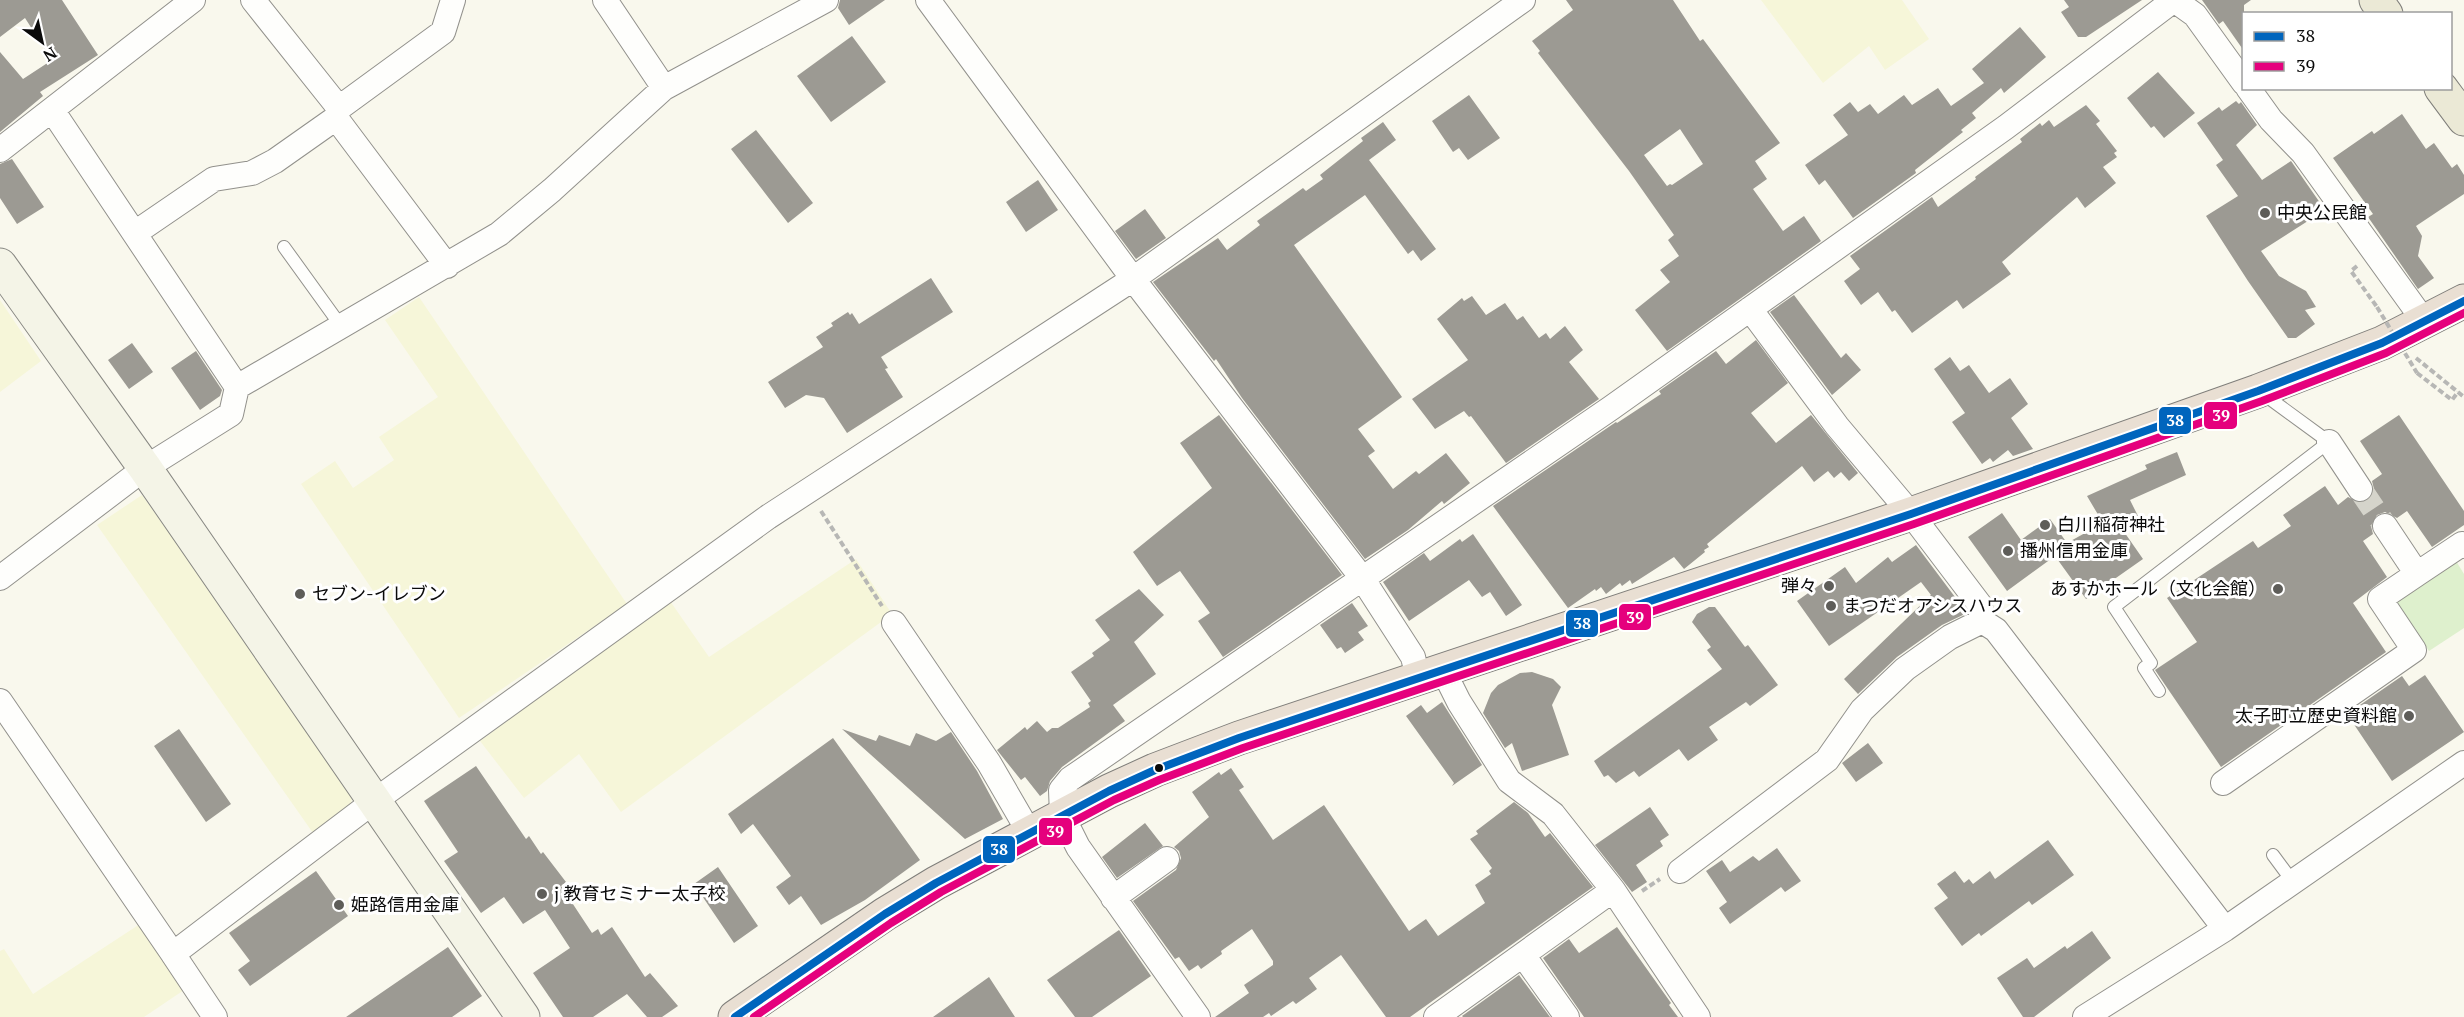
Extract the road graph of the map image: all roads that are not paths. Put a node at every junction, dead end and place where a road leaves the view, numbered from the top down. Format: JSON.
{"nodes":[{"id":1,"x":193,"y":0,"type":"edge"},
{"id":2,"x":253,"y":0,"type":"edge"},
{"id":3,"x":453,"y":0,"type":"edge"},
{"id":4,"x":605,"y":0,"type":"edge"},
{"id":5,"x":826,"y":0,"type":"edge"},
{"id":6,"x":928,"y":0,"type":"edge"},
{"id":7,"x":1523,"y":0,"type":"edge"},
{"id":8,"x":2174,"y":0,"type":"edge"},
{"id":9,"x":2242,"y":80,"type":"edge"},
{"id":10,"x":664,"y":88,"type":"junction"},
{"id":11,"x":2249,"y":90,"type":"edge"},
{"id":12,"x":2442,"y":90,"type":"edge"},
{"id":13,"x":52,"y":110,"type":"junction"},
{"id":14,"x":338,"y":113,"type":"junction"},
{"id":15,"x":2464,"y":119,"type":"edge"},
{"id":16,"x":0,"y":150,"type":"edge"},
{"id":17,"x":135,"y":233,"type":"junction"},
{"id":18,"x":284,"y":247,"type":"dead end"},
{"id":19,"x":0,"y":265,"type":"edge"},
{"id":20,"x":447,"y":266,"type":"junction"},
{"id":21,"x":1133,"y":279,"type":"junction"},
{"id":22,"x":2464,"y":301,"type":"edge"},
{"id":23,"x":1750,"y":309,"type":"junction"},
{"id":24,"x":2424,"y":321,"type":"junction"},
{"id":25,"x":341,"y":326,"type":"junction"},
{"id":26,"x":237,"y":387,"type":"junction"},
{"id":27,"x":2258,"y":391,"type":"junction"},
{"id":28,"x":2329,"y":442,"type":"junction"},
{"id":29,"x":145,"y":468,"type":"junction"},
{"id":30,"x":2360,"y":489,"type":"tunnel mouth"},
{"id":31,"x":1911,"y":514,"type":"junction"},
{"id":32,"x":2385,"y":526,"type":"tunnel mouth"},
{"id":33,"x":2464,"y":546,"type":"edge"},
{"id":34,"x":2416,"y":574,"type":"junction"},
{"id":35,"x":0,"y":578,"type":"edge"},
{"id":36,"x":1362,"y":578,"type":"junction"},
{"id":37,"x":1982,"y":621,"type":"junction"},
{"id":38,"x":894,"y":623,"type":"road end"},
{"id":39,"x":1431,"y":674,"type":"junction"},
{"id":40,"x":2158,"y":691,"type":"dead end"},
{"id":41,"x":0,"y":701,"type":"edge"},
{"id":42,"x":2464,"y":763,"type":"edge"},
{"id":43,"x":2223,"y":783,"type":"dead end"},
{"id":44,"x":373,"y":802,"type":"junction"},
{"id":45,"x":1062,"y":815,"type":"junction"},
{"id":46,"x":1029,"y":832,"type":"junction"},
{"id":47,"x":2273,"y":855,"type":"dead end"},
{"id":48,"x":1167,"y":859,"type":"dead end"},
{"id":49,"x":1680,"y":871,"type":"road end"},
{"id":50,"x":2293,"y":882,"type":"junction"},
{"id":51,"x":1618,"y":897,"type":"junction"},
{"id":52,"x":1113,"y":898,"type":"junction"},
{"id":53,"x":2224,"y":929,"type":"junction"},
{"id":54,"x":173,"y":954,"type":"junction"},
{"id":55,"x":1523,"y":955,"type":"junction"},
{"id":56,"x":1444,"y":1015,"type":"edge"},
{"id":57,"x":215,"y":1017,"type":"edge"},
{"id":58,"x":523,"y":1017,"type":"edge"},
{"id":59,"x":735,"y":1017,"type":"edge"},
{"id":60,"x":1198,"y":1017,"type":"edge"},
{"id":61,"x":1567,"y":1017,"type":"edge"},
{"id":62,"x":1698,"y":1017,"type":"edge"},
{"id":63,"x":2085,"y":1017,"type":"edge"}],
"edges":[{"from":1,"to":13,"type":"street"},
{"from":2,"to":14,"type":"street"},
{"from":3,"to":14,"type":"street"},
{"from":4,"to":10,"type":"street"},
{"from":5,"to":10,"type":"street"},
{"from":6,"to":21,"type":"street"},
{"from":7,"to":21,"type":"street"},
{"from":8,"to":9,"type":"street"},
{"from":8,"to":23,"type":"street"},
{"from":10,"to":20,"type":"street"},
{"from":11,"to":24,"type":"street"},
{"from":12,"to":15,"type":"main road"},
{"from":13,"to":16,"type":"street"},
{"from":13,"to":17,"type":"street"},
{"from":14,"to":17,"type":"street"},
{"from":14,"to":20,"type":"street"},
{"from":17,"to":26,"type":"street"},
{"from":18,"to":25,"type":"lane"},
{"from":19,"to":29,"type":"street"},
{"from":20,"to":25,"type":"street"},
{"from":21,"to":36,"type":"street"},
{"from":21,"to":44,"type":"street"},
{"from":22,"to":24,"type":"highway"},
{"from":23,"to":31,"type":"street"},
{"from":23,"to":36,"type":"street"},
{"from":24,"to":27,"type":"highway"},
{"from":25,"to":26,"type":"street"},
{"from":26,"to":29,"type":"street"},
{"from":27,"to":28,"type":"lane"},
{"from":27,"to":31,"type":"highway"},
{"from":28,"to":30,"type":"street"},
{"from":28,"to":40,"type":"lane"},
{"from":29,"to":35,"type":"street"},
{"from":29,"to":44,"type":"street"},
{"from":31,"to":37,"type":"street"},
{"from":31,"to":39,"type":"highway"},
{"from":32,"to":34,"type":"street"},
{"from":33,"to":34,"type":"street"},
{"from":34,"to":43,"type":"street"},
{"from":36,"to":39,"type":"street"},
{"from":36,"to":45,"type":"street"},
{"from":37,"to":49,"type":"street"},
{"from":37,"to":53,"type":"street"},
{"from":38,"to":46,"type":"street"},
{"from":39,"to":45,"type":"highway"},
{"from":39,"to":51,"type":"street"},
{"from":41,"to":54,"type":"street"},
{"from":42,"to":50,"type":"street"},
{"from":44,"to":54,"type":"street"},
{"from":44,"to":58,"type":"street"},
{"from":45,"to":46,"type":"highway"},
{"from":45,"to":52,"type":"street"},
{"from":46,"to":59,"type":"highway"},
{"from":47,"to":50,"type":"lane"},
{"from":48,"to":52,"type":"street"},
{"from":50,"to":53,"type":"street"},
{"from":51,"to":55,"type":"street"},
{"from":51,"to":62,"type":"street"},
{"from":52,"to":60,"type":"street"},
{"from":53,"to":63,"type":"street"},
{"from":54,"to":57,"type":"street"},
{"from":55,"to":56,"type":"street"},
{"from":55,"to":61,"type":"street"}]}
